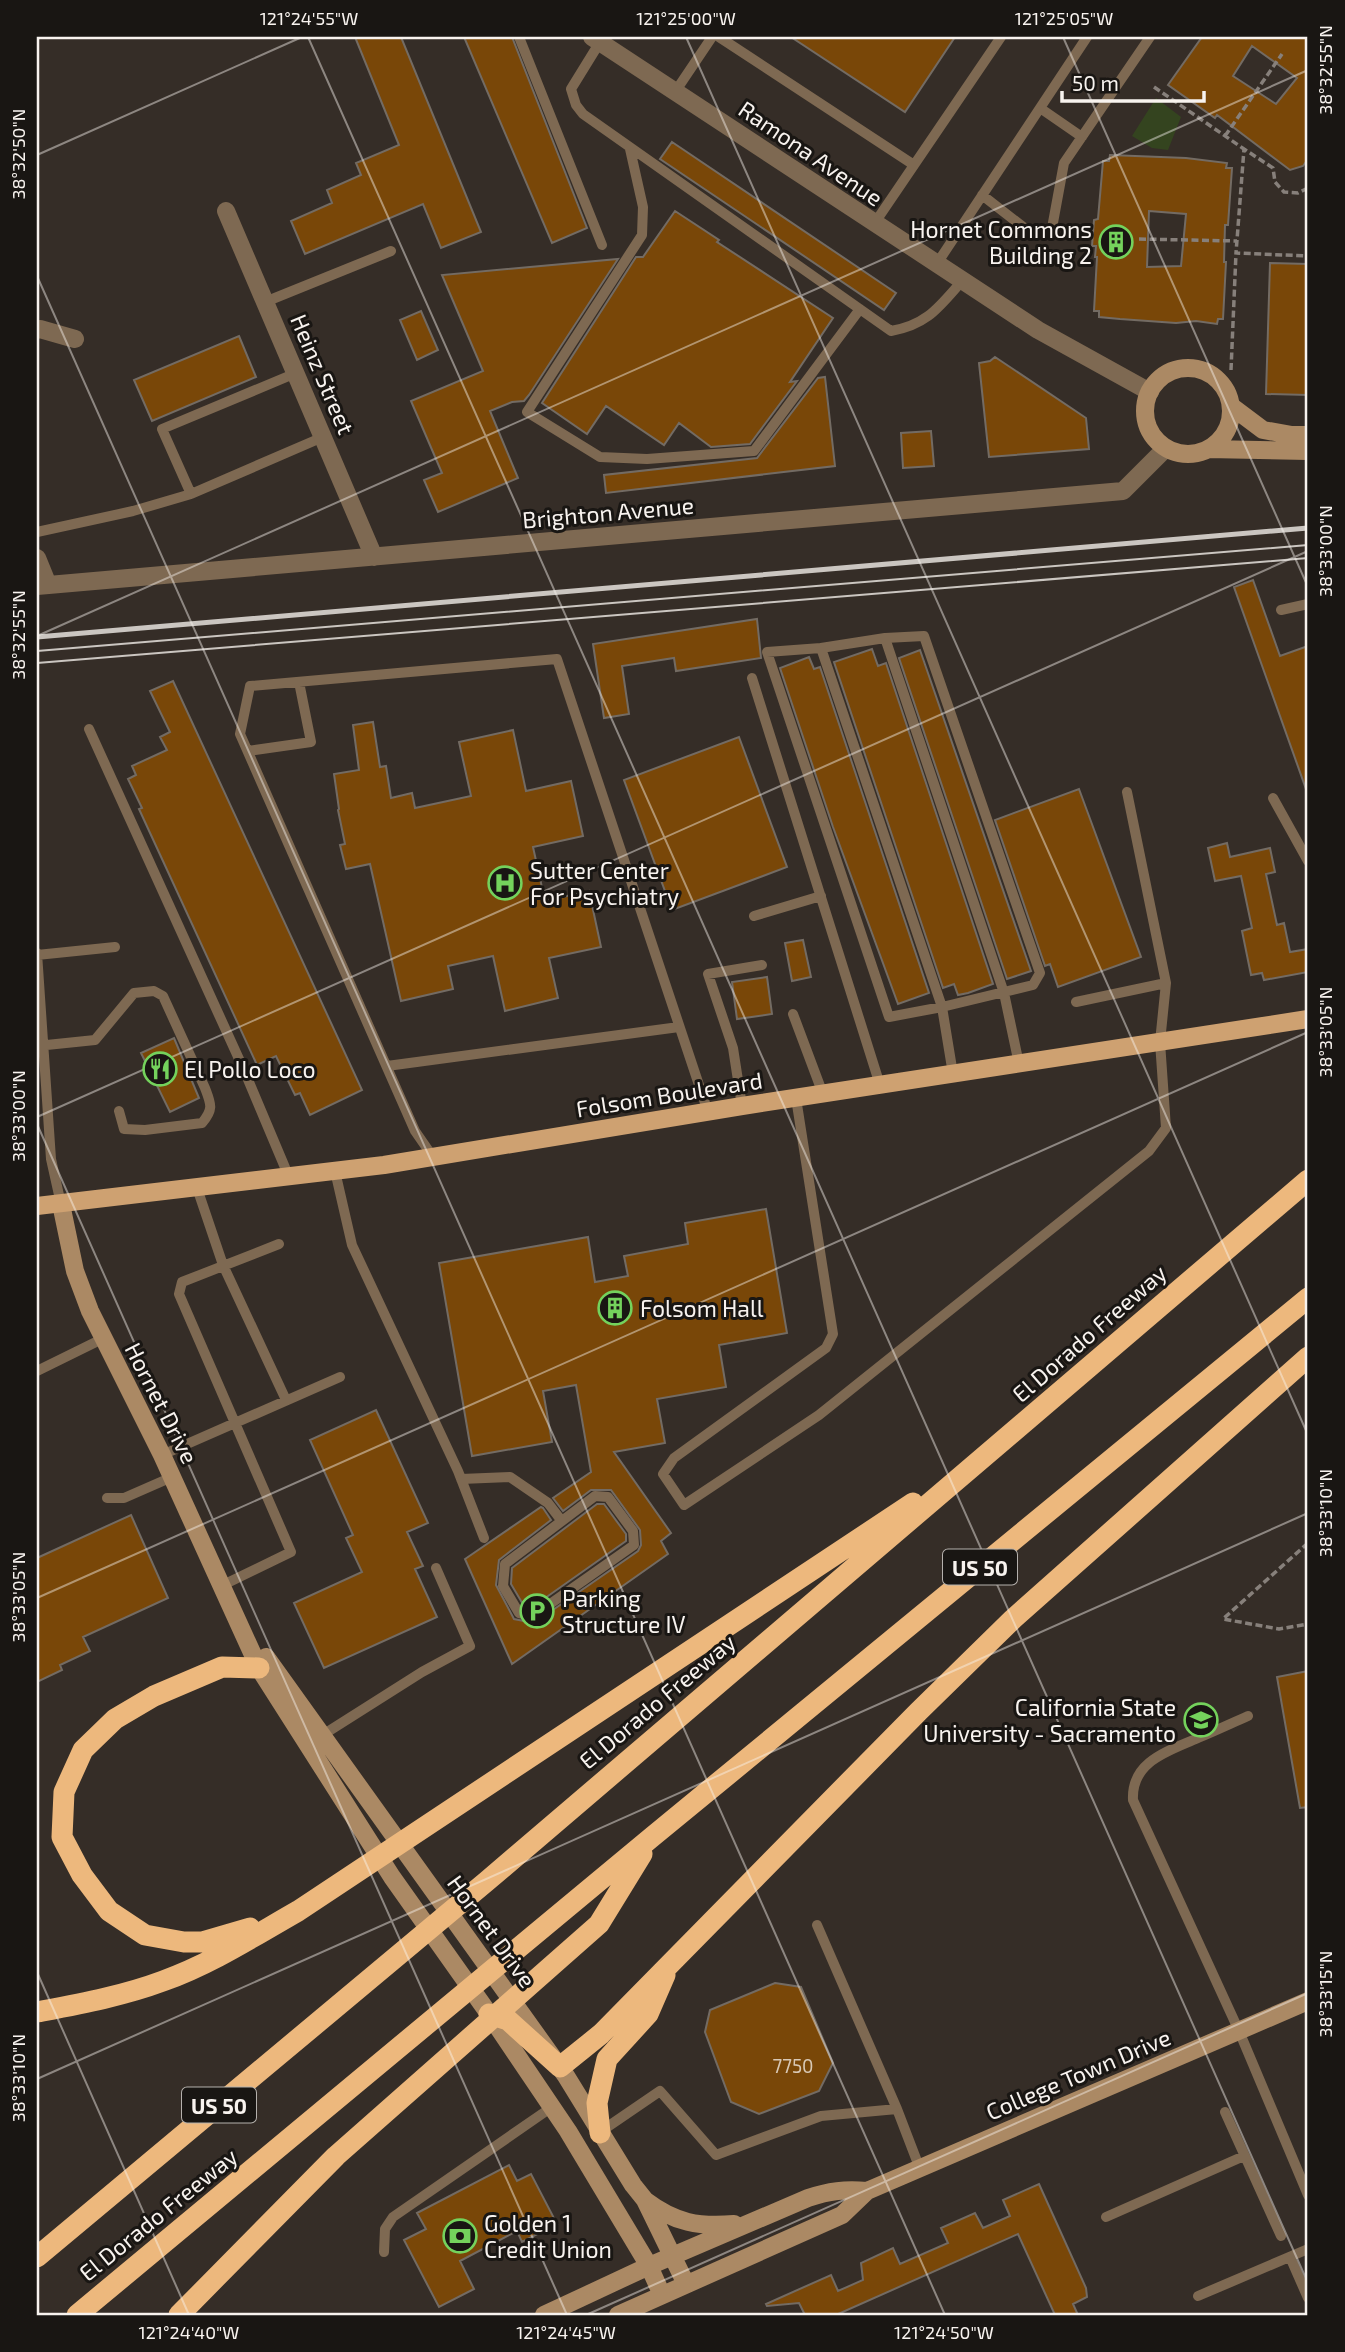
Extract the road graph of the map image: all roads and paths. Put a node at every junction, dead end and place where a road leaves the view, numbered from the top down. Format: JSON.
{"nodes":[{"id":1,"x":519,"y":37,"type":"edge"},
{"id":2,"x":712,"y":37,"type":"edge"},
{"id":3,"x":719,"y":37,"type":"edge"},
{"id":4,"x":1001,"y":37,"type":"edge"},
{"id":5,"x":1087,"y":37,"type":"edge"},
{"id":6,"x":1150,"y":37,"type":"edge"},
{"id":7,"x":596,"y":39,"type":"edge"},
{"id":8,"x":1282,"y":54,"type":"dead end"},
{"id":9,"x":1154,"y":87,"type":"dead end"},
{"id":10,"x":675,"y":92,"type":"junction"},
{"id":11,"x":1040,"y":108,"type":"junction"},
{"id":12,"x":1225,"y":136,"type":"junction"},
{"id":13,"x":1082,"y":137,"type":"junction"},
{"id":14,"x":630,"y":149,"type":"junction"},
{"id":15,"x":1244,"y":149,"type":"junction"},
{"id":16,"x":914,"y":165,"type":"junction"},
{"id":17,"x":1308,"y":188,"type":"edge"},
{"id":18,"x":982,"y":195,"type":"junction"},
{"id":19,"x":226,"y":211,"type":"dead end"},
{"id":20,"x":874,"y":224,"type":"junction"},
{"id":21,"x":1084,"y":236,"type":"dead end"},
{"id":22,"x":1092,"y":236,"type":"dead end"},
{"id":23,"x":1139,"y":239,"type":"dead end"},
{"id":24,"x":1237,"y":241,"type":"junction"},
{"id":25,"x":602,"y":245,"type":"dead end"},
{"id":26,"x":391,"y":251,"type":"dead end"},
{"id":27,"x":1236,"y":253,"type":"junction"},
{"id":28,"x":1308,"y":257,"type":"edge"},
{"id":29,"x":936,"y":265,"type":"junction"},
{"id":30,"x":962,"y":281,"type":"junction"},
{"id":31,"x":265,"y":302,"type":"junction"},
{"id":32,"x":860,"y":309,"type":"junction"},
{"id":33,"x":37,"y":330,"type":"edge"},
{"id":34,"x":75,"y":338,"type":"dead end"},
{"id":35,"x":1231,"y":370,"type":"dead end"},
{"id":36,"x":296,"y":373,"type":"junction"},
{"id":37,"x":1150,"y":392,"type":"junction"},
{"id":38,"x":1231,"y":406,"type":"junction"},
{"id":39,"x":1308,"y":435,"type":"edge"},
{"id":40,"x":323,"y":437,"type":"junction"},
{"id":41,"x":1166,"y":448,"type":"junction"},
{"id":42,"x":1208,"y":449,"type":"junction"},
{"id":43,"x":1308,"y":451,"type":"edge"},
{"id":44,"x":191,"y":494,"type":"junction"},
{"id":45,"x":37,"y":532,"type":"edge"},
{"id":46,"x":374,"y":557,"type":"junction"},
{"id":47,"x":37,"y":558,"type":"edge"},
{"id":48,"x":43,"y":586,"type":"edge"},
{"id":49,"x":1308,"y":604,"type":"edge"},
{"id":50,"x":1281,"y":610,"type":"dead end"},
{"id":51,"x":885,"y":638,"type":"junction"},
{"id":52,"x":821,"y":648,"type":"junction"},
{"id":53,"x":752,"y":678,"type":"dead end"},
{"id":54,"x":299,"y":682,"type":"junction"},
{"id":55,"x":89,"y":729,"type":"dead end"},
{"id":56,"x":248,"y":751,"type":"junction"},
{"id":57,"x":1127,"y":792,"type":"dead end"},
{"id":58,"x":1273,"y":798,"type":"dead end"},
{"id":59,"x":1308,"y":861,"type":"edge"},
{"id":60,"x":821,"y":896,"type":"junction"},
{"id":61,"x":754,"y":916,"type":"dead end"},
{"id":62,"x":115,"y":947,"type":"dead end"},
{"id":63,"x":37,"y":954,"type":"edge"},
{"id":64,"x":762,"y":965,"type":"dead end"},
{"id":65,"x":1166,"y":983,"type":"junction"},
{"id":66,"x":1004,"y":993,"type":"junction"},
{"id":67,"x":1076,"y":1002,"type":"dead end"},
{"id":68,"x":942,"y":1007,"type":"junction"},
{"id":69,"x":793,"y":1014,"type":"dead end"},
{"id":70,"x":1308,"y":1019,"type":"edge"},
{"id":71,"x":680,"y":1027,"type":"junction"},
{"id":72,"x":1160,"y":1042,"type":"junction"},
{"id":73,"x":41,"y":1046,"type":"edge"},
{"id":74,"x":1019,"y":1064,"type":"junction"},
{"id":75,"x":387,"y":1066,"type":"junction"},
{"id":76,"x":954,"y":1074,"type":"junction"},
{"id":77,"x":880,"y":1085,"type":"junction"},
{"id":78,"x":823,"y":1094,"type":"junction"},
{"id":79,"x":796,"y":1098,"type":"junction"},
{"id":80,"x":741,"y":1106,"type":"junction"},
{"id":81,"x":118,"y":1111,"type":"dead end"},
{"id":82,"x":708,"y":1112,"type":"junction"},
{"id":83,"x":433,"y":1157,"type":"junction"},
{"id":84,"x":335,"y":1171,"type":"junction"},
{"id":85,"x":289,"y":1177,"type":"junction"},
{"id":86,"x":1308,"y":1180,"type":"edge"},
{"id":87,"x":197,"y":1188,"type":"junction"},
{"id":88,"x":61,"y":1204,"type":"junction"},
{"id":89,"x":37,"y":1206,"type":"edge"},
{"id":90,"x":279,"y":1244,"type":"dead end"},
{"id":91,"x":223,"y":1265,"type":"junction"},
{"id":92,"x":1308,"y":1298,"type":"edge"},
{"id":93,"x":102,"y":1339,"type":"junction"},
{"id":94,"x":1308,"y":1357,"type":"edge"},
{"id":95,"x":37,"y":1371,"type":"edge"},
{"id":96,"x":340,"y":1377,"type":"dead end"},
{"id":97,"x":286,"y":1400,"type":"junction"},
{"id":98,"x":235,"y":1423,"type":"junction"},
{"id":99,"x":993,"y":1449,"type":"junction"},
{"id":100,"x":162,"y":1455,"type":"junction"},
{"id":101,"x":172,"y":1477,"type":"junction"},
{"id":102,"x":461,"y":1479,"type":"junction"},
{"id":103,"x":107,"y":1498,"type":"dead end"},
{"id":104,"x":561,"y":1520,"type":"junction"},
{"id":105,"x":484,"y":1538,"type":"dead end"},
{"id":106,"x":1308,"y":1543,"type":"edge"},
{"id":107,"x":436,"y":1568,"type":"dead end"},
{"id":108,"x":223,"y":1585,"type":"junction"},
{"id":109,"x":238,"y":1617,"type":"junction"},
{"id":110,"x":1308,"y":1624,"type":"edge"},
{"id":111,"x":259,"y":1668,"type":"junction"},
{"id":112,"x":1248,"y":1716,"type":"dead end"},
{"id":113,"x":321,"y":1736,"type":"junction"},
{"id":114,"x":652,"y":1837,"type":"junction"},
{"id":115,"x":298,"y":1911,"type":"junction"},
{"id":116,"x":817,"y":1925,"type":"dead end"},
{"id":117,"x":670,"y":1964,"type":"junction"},
{"id":118,"x":1308,"y":2001,"type":"edge"},
{"id":119,"x":37,"y":2012,"type":"edge"},
{"id":120,"x":489,"y":2014,"type":"junction"},
{"id":121,"x":1239,"y":2031,"type":"junction"},
{"id":122,"x":560,"y":2067,"type":"junction"},
{"id":123,"x":552,"y":2107,"type":"junction"},
{"id":124,"x":897,"y":2109,"type":"junction"},
{"id":125,"x":1224,"y":2112,"type":"dead end"},
{"id":126,"x":600,"y":2133,"type":"junction"},
{"id":127,"x":1244,"y":2156,"type":"junction"},
{"id":128,"x":920,"y":2169,"type":"junction"},
{"id":129,"x":867,"y":2191,"type":"junction"},
{"id":130,"x":1308,"y":2195,"type":"edge"},
{"id":131,"x":645,"y":2200,"type":"junction"},
{"id":132,"x":1106,"y":2217,"type":"dead end"},
{"id":133,"x":752,"y":2223,"type":"junction"},
{"id":134,"x":1280,"y":2236,"type":"dead end"},
{"id":135,"x":1308,"y":2249,"type":"edge"},
{"id":136,"x":384,"y":2252,"type":"dead end"},
{"id":137,"x":673,"y":2256,"type":"junction"},
{"id":138,"x":37,"y":2257,"type":"edge"},
{"id":139,"x":1290,"y":2257,"type":"junction"},
{"id":140,"x":649,"y":2266,"type":"junction"},
{"id":141,"x":686,"y":2284,"type":"junction"},
{"id":142,"x":662,"y":2295,"type":"junction"},
{"id":143,"x":1198,"y":2296,"type":"dead end"},
{"id":144,"x":1308,"y":2298,"type":"edge"},
{"id":145,"x":77,"y":2315,"type":"edge"},
{"id":146,"x":178,"y":2315,"type":"edge"},
{"id":147,"x":544,"y":2315,"type":"edge"},
{"id":148,"x":618,"y":2315,"type":"edge"}],
"edges":[{"from":1,"to":25,"type":"lane"},
{"from":2,"to":10,"type":"lane"},
{"from":3,"to":16,"type":"lane"},
{"from":4,"to":16,"type":"lane"},
{"from":5,"to":11,"type":"lane"},
{"from":6,"to":13,"type":"lane"},
{"from":7,"to":10,"type":"street","name":"Ramona Avenue"},
{"from":7,"to":14,"type":"lane"},
{"from":8,"to":12,"type":"path"},
{"from":9,"to":12,"type":"path"},
{"from":10,"to":20,"type":"street","name":"Ramona Avenue"},
{"from":11,"to":13,"type":"lane"},
{"from":11,"to":18,"type":"lane"},
{"from":12,"to":15,"type":"path"},
{"from":13,"to":18,"type":"lane"},
{"from":14,"to":32,"type":"lane"},
{"from":14,"to":32,"type":"lane"},
{"from":15,"to":17,"type":"path"},
{"from":15,"to":24,"type":"path"},
{"from":16,"to":20,"type":"lane"},
{"from":18,"to":29,"type":"lane"},
{"from":19,"to":31,"type":"street","name":"Heinz Street"},
{"from":20,"to":29,"type":"street","name":"Ramona Avenue"},
{"from":21,"to":22,"type":"path"},
{"from":23,"to":24,"type":"path"},
{"from":24,"to":27,"type":"path"},
{"from":26,"to":31,"type":"lane"},
{"from":27,"to":28,"type":"path"},
{"from":27,"to":35,"type":"path"},
{"from":29,"to":30,"type":"street","name":"Ramona Avenue"},
{"from":30,"to":32,"type":"lane"},
{"from":30,"to":37,"type":"street","name":"Ramona Avenue"},
{"from":31,"to":36,"type":"street","name":"Heinz Street"},
{"from":33,"to":34,"type":"street"},
{"from":36,"to":40,"type":"street","name":"Heinz Street"},
{"from":36,"to":44,"type":"lane"},
{"from":37,"to":38,"type":"street"},
{"from":37,"to":41,"type":"street"},
{"from":38,"to":39,"type":"street"},
{"from":38,"to":42,"type":"street"},
{"from":40,"to":44,"type":"lane"},
{"from":40,"to":46,"type":"street","name":"Heinz Street"},
{"from":41,"to":42,"type":"street"},
{"from":41,"to":46,"type":"street","name":"Brighton Avenue"},
{"from":42,"to":43,"type":"street"},
{"from":44,"to":45,"type":"lane"},
{"from":46,"to":48,"type":"street","name":"Brighton Avenue"},
{"from":47,"to":48,"type":"street"},
{"from":49,"to":50,"type":"lane"},
{"from":51,"to":52,"type":"lane"},
{"from":51,"to":66,"type":"lane"},
{"from":51,"to":66,"type":"lane"},
{"from":52,"to":68,"type":"lane"},
{"from":52,"to":68,"type":"lane"},
{"from":53,"to":60,"type":"lane"},
{"from":54,"to":56,"type":"lane"},
{"from":54,"to":56,"type":"lane"},
{"from":54,"to":71,"type":"lane"},
{"from":55,"to":85,"type":"lane"},
{"from":56,"to":75,"type":"lane"},
{"from":57,"to":65,"type":"lane"},
{"from":58,"to":59,"type":"lane"},
{"from":60,"to":61,"type":"lane"},
{"from":60,"to":77,"type":"lane"},
{"from":62,"to":63,"type":"lane"},
{"from":63,"to":73,"type":"lane"},
{"from":64,"to":80,"type":"lane"},
{"from":65,"to":67,"type":"lane"},
{"from":65,"to":72,"type":"lane"},
{"from":66,"to":68,"type":"lane"},
{"from":66,"to":74,"type":"lane"},
{"from":68,"to":76,"type":"lane"},
{"from":69,"to":78,"type":"lane"},
{"from":70,"to":72,"type":"main road","name":"Folsom Boulevard"},
{"from":71,"to":75,"type":"lane"},
{"from":71,"to":82,"type":"lane"},
{"from":72,"to":74,"type":"main road","name":"Folsom Boulevard"},
{"from":72,"to":79,"type":"lane"},
{"from":73,"to":81,"type":"lane"},
{"from":73,"to":88,"type":"lane"},
{"from":74,"to":76,"type":"main road","name":"Folsom Boulevard"},
{"from":75,"to":83,"type":"lane"},
{"from":76,"to":77,"type":"main road","name":"Folsom Boulevard"},
{"from":77,"to":78,"type":"main road","name":"Folsom Boulevard"},
{"from":78,"to":79,"type":"main road","name":"Folsom Boulevard"},
{"from":79,"to":80,"type":"main road","name":"Folsom Boulevard"},
{"from":80,"to":82,"type":"main road","name":"Folsom Boulevard"},
{"from":82,"to":83,"type":"main road","name":"Folsom Boulevard"},
{"from":83,"to":84,"type":"main road","name":"Folsom Boulevard"},
{"from":84,"to":85,"type":"main road","name":"Folsom Boulevard"},
{"from":84,"to":102,"type":"lane"},
{"from":85,"to":87,"type":"main road","name":"Folsom Boulevard"},
{"from":86,"to":99,"type":"highway","name":"El Dorado Freeway","number":"US 50"},
{"from":87,"to":88,"type":"main road","name":"Folsom Boulevard"},
{"from":87,"to":91,"type":"lane"},
{"from":88,"to":89,"type":"main road","name":"Folsom Boulevard"},
{"from":88,"to":93,"type":"street","name":"Hornet Drive"},
{"from":90,"to":91,"type":"lane"},
{"from":91,"to":97,"type":"lane"},
{"from":91,"to":98,"type":"lane"},
{"from":92,"to":114,"type":"highway","name":"El Dorado Freeway","number":"US 50"},
{"from":93,"to":95,"type":"lane"},
{"from":93,"to":100,"type":"street","name":"Hornet Drive"},
{"from":94,"to":117,"type":"highway"},
{"from":96,"to":97,"type":"lane"},
{"from":97,"to":98,"type":"lane"},
{"from":98,"to":100,"type":"lane"},
{"from":98,"to":108,"type":"lane"},
{"from":99,"to":115,"type":"highway"},
{"from":99,"to":138,"type":"highway","name":"El Dorado Freeway","number":"US 50"},
{"from":100,"to":101,"type":"street","name":"Hornet Drive"},
{"from":101,"to":103,"type":"lane"},
{"from":101,"to":108,"type":"street","name":"Hornet Drive"},
{"from":102,"to":104,"type":"lane"},
{"from":102,"to":105,"type":"lane"},
{"from":104,"to":104,"type":"lane"},
{"from":106,"to":110,"type":"path"},
{"from":107,"to":113,"type":"lane"},
{"from":108,"to":109,"type":"street","name":"Hornet Drive"},
{"from":109,"to":111,"type":"street","name":"Hornet Drive"},
{"from":109,"to":113,"type":"street","name":"Hornet Drive"},
{"from":111,"to":115,"type":"highway"},
{"from":111,"to":120,"type":"street","name":"Hornet Drive"},
{"from":112,"to":121,"type":"lane"},
{"from":113,"to":122,"type":"street","name":"Hornet Drive"},
{"from":114,"to":145,"type":"highway","name":"El Dorado Freeway","number":"US 50"},
{"from":114,"to":146,"type":"highway"},
{"from":115,"to":119,"type":"highway"},
{"from":116,"to":124,"type":"lane"},
{"from":117,"to":122,"type":"highway"},
{"from":117,"to":126,"type":"highway"},
{"from":118,"to":121,"type":"street","name":"College Town Drive"},
{"from":120,"to":122,"type":"highway"},
{"from":120,"to":123,"type":"street","name":"Hornet Drive"},
{"from":121,"to":128,"type":"street","name":"College Town Drive"},
{"from":121,"to":130,"type":"lane"},
{"from":122,"to":126,"type":"street","name":"Hornet Drive"},
{"from":123,"to":136,"type":"lane"},
{"from":123,"to":140,"type":"street","name":"Hornet Drive"},
{"from":124,"to":126,"type":"lane"},
{"from":124,"to":128,"type":"lane"},
{"from":125,"to":127,"type":"lane"},
{"from":126,"to":131,"type":"street","name":"Hornet Drive"},
{"from":127,"to":132,"type":"lane"},
{"from":127,"to":134,"type":"lane"},
{"from":128,"to":129,"type":"street","name":"College Town Drive"},
{"from":129,"to":133,"type":"street","name":"College Town Drive"},
{"from":129,"to":141,"type":"street","name":"College Town Drive"},
{"from":131,"to":133,"type":"street"},
{"from":131,"to":137,"type":"street","name":"Hornet Drive"},
{"from":133,"to":137,"type":"street","name":"College Town Drive"},
{"from":135,"to":139,"type":"lane"},
{"from":137,"to":140,"type":"street","name":"College Town Drive"},
{"from":137,"to":141,"type":"street","name":"Hornet Drive"},
{"from":139,"to":143,"type":"lane"},
{"from":139,"to":144,"type":"lane"},
{"from":140,"to":142,"type":"street","name":"Hornet Drive"},
{"from":140,"to":147,"type":"street","name":"College Town Drive"},
{"from":141,"to":142,"type":"street","name":"College Town Drive"},
{"from":142,"to":148,"type":"street","name":"College Town Drive"}]}
